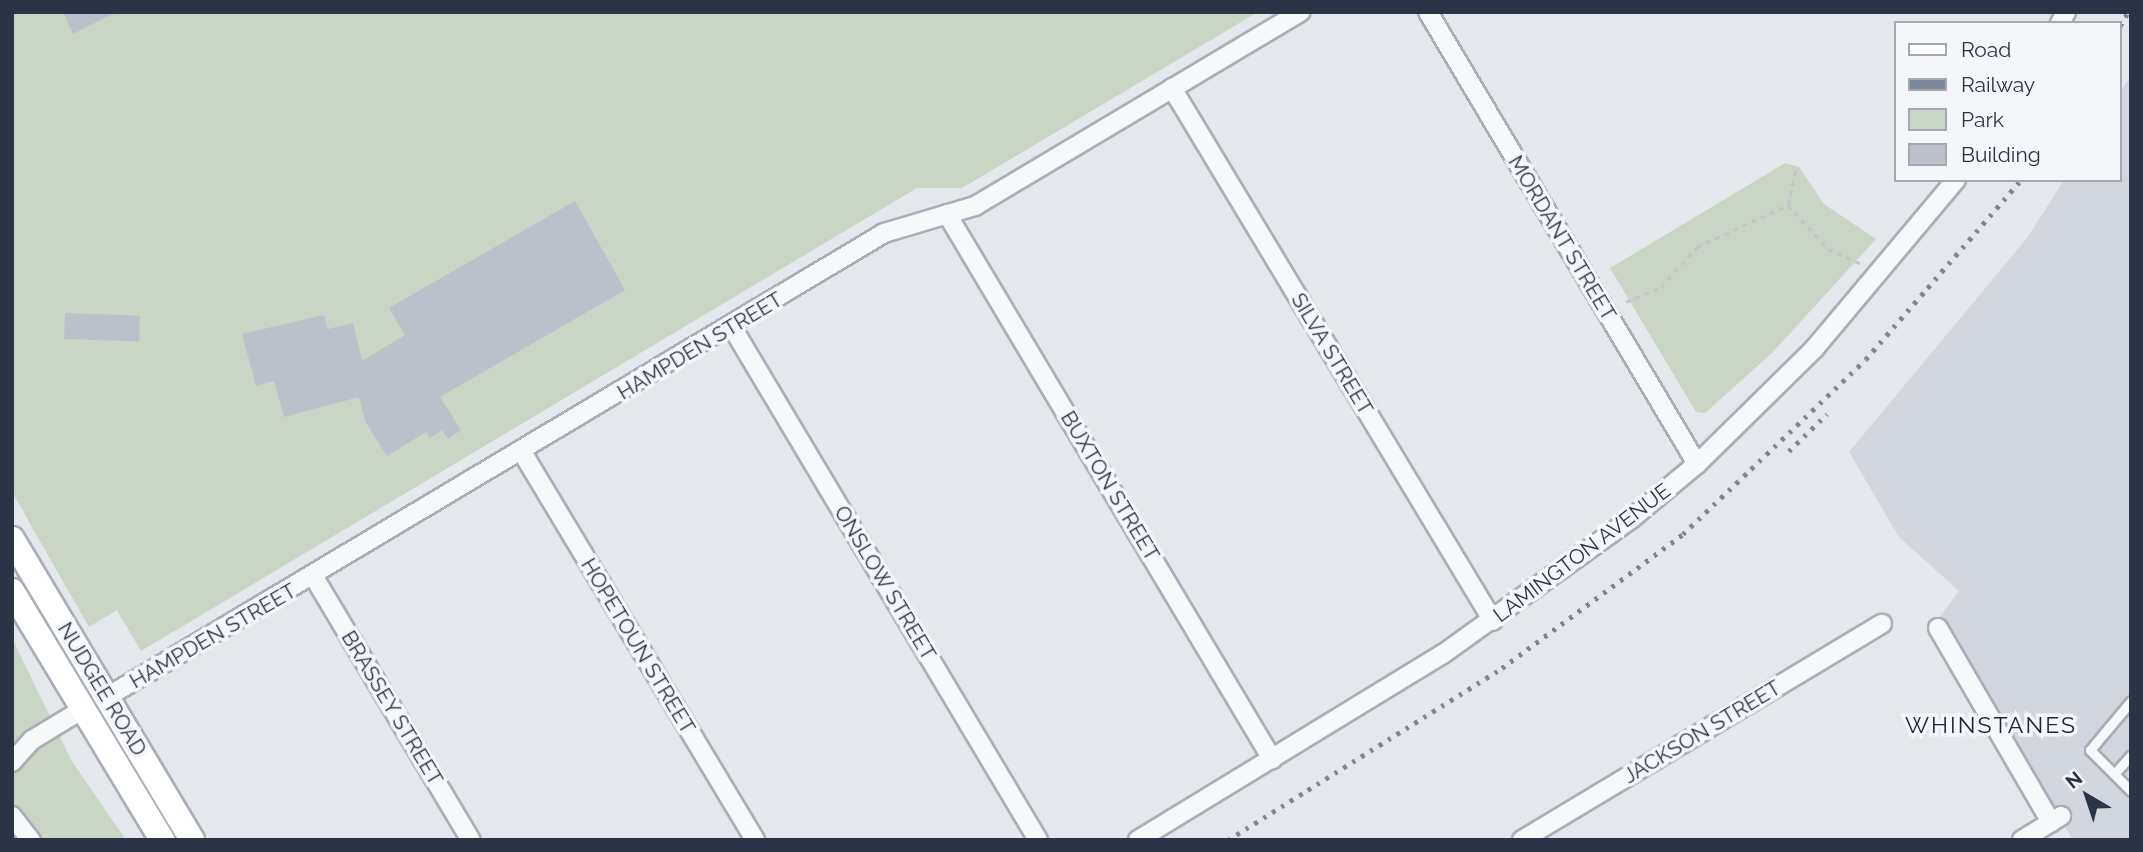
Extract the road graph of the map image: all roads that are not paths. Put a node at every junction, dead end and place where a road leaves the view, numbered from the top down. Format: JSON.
{"nodes":[{"id":1,"x":1301,"y":12,"type":"edge"},
{"id":2,"x":1428,"y":12,"type":"edge"},
{"id":3,"x":1172,"y":88,"type":"junction"},
{"id":4,"x":1954,"y":182,"type":"edge"},
{"id":5,"x":947,"y":214,"type":"junction"},
{"id":6,"x":732,"y":327,"type":"junction"},
{"id":7,"x":522,"y":452,"type":"junction"},
{"id":8,"x":1697,"y":464,"type":"junction"},
{"id":9,"x":12,"y":539,"type":"edge"},
{"id":10,"x":314,"y":577,"type":"junction"},
{"id":11,"x":12,"y":591,"type":"edge"},
{"id":12,"x":1493,"y":621,"type":"junction"},
{"id":13,"x":1882,"y":624,"type":"dead end"},
{"id":14,"x":1938,"y":628,"type":"dead end"},
{"id":15,"x":107,"y":697,"type":"junction"},
{"id":16,"x":2131,"y":701,"type":"edge"},
{"id":17,"x":83,"y":709,"type":"junction"},
{"id":18,"x":2131,"y":755,"type":"edge"},
{"id":19,"x":13,"y":757,"type":"edge"},
{"id":20,"x":1272,"y":759,"type":"junction"},
{"id":21,"x":2114,"y":774,"type":"junction"},
{"id":22,"x":2131,"y":791,"type":"edge"},
{"id":23,"x":12,"y":817,"type":"edge"},
{"id":24,"x":31,"y":840,"type":"edge"},
{"id":25,"x":162,"y":840,"type":"edge"},
{"id":26,"x":192,"y":840,"type":"edge"},
{"id":27,"x":471,"y":840,"type":"edge"},
{"id":28,"x":755,"y":840,"type":"edge"},
{"id":29,"x":1038,"y":840,"type":"edge"},
{"id":30,"x":1138,"y":840,"type":"edge"},
{"id":31,"x":1522,"y":840,"type":"edge"},
{"id":32,"x":2022,"y":840,"type":"edge"}],
"edges":[{"from":1,"to":3,"type":"street","name":"HAMPDEN STREET"},
{"from":2,"to":8,"type":"street","name":"MORDANT STREET"},
{"from":3,"to":5,"type":"street","name":"HAMPDEN STREET"},
{"from":3,"to":12,"type":"street","name":"SILVA STREET"},
{"from":4,"to":8,"type":"street","name":"LAMINGTON AVENUE"},
{"from":5,"to":6,"type":"street","name":"HAMPDEN STREET"},
{"from":5,"to":20,"type":"street","name":"BUXTON STREET"},
{"from":6,"to":7,"type":"street","name":"HAMPDEN STREET"},
{"from":6,"to":29,"type":"street","name":"ONSLOW STREET"},
{"from":7,"to":10,"type":"street","name":"HAMPDEN STREET"},
{"from":7,"to":28,"type":"street","name":"HOPETOUN STREET"},
{"from":8,"to":12,"type":"street","name":"LAMINGTON AVENUE"},
{"from":9,"to":15,"type":"main road","name":"NUDGEE ROAD"},
{"from":10,"to":15,"type":"street","name":"HAMPDEN STREET"},
{"from":10,"to":27,"type":"street","name":"BRASSEY STREET"},
{"from":11,"to":17,"type":"main road","name":"NUDGEE ROAD"},
{"from":12,"to":20,"type":"street","name":"LAMINGTON AVENUE"},
{"from":13,"to":31,"type":"street","name":"JACKSON STREET"},
{"from":14,"to":32,"type":"street"},
{"from":15,"to":17,"type":"main road"},
{"from":15,"to":26,"type":"main road","name":"NUDGEE ROAD"},
{"from":16,"to":21,"type":"lane"},
{"from":17,"to":19,"type":"street"},
{"from":17,"to":25,"type":"main road","name":"NUDGEE ROAD"},
{"from":18,"to":21,"type":"lane"},
{"from":20,"to":30,"type":"street","name":"LAMINGTON AVENUE"},
{"from":21,"to":22,"type":"lane"},
{"from":23,"to":24,"type":"street"}]}
